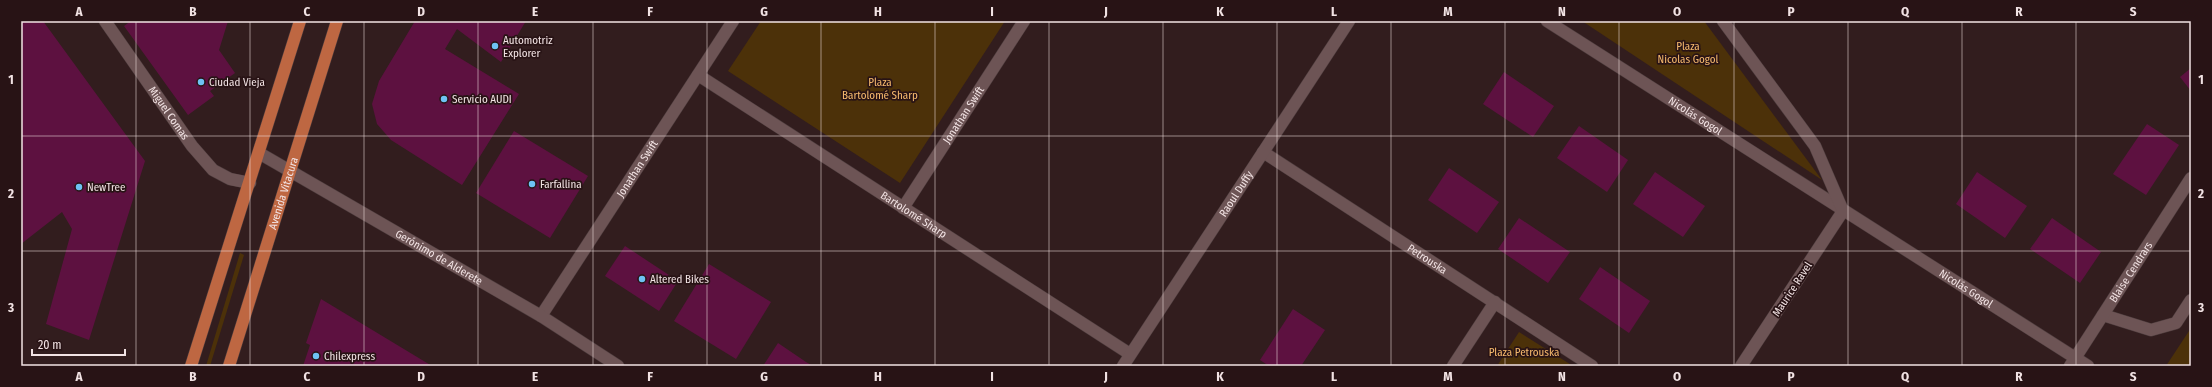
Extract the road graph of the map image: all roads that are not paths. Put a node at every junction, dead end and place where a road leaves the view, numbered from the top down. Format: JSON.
{"nodes":[{"id":1,"x":105,"y":21,"type":"edge"},
{"id":2,"x":300,"y":21,"type":"edge"},
{"id":3,"x":337,"y":21,"type":"edge"},
{"id":4,"x":733,"y":21,"type":"edge"},
{"id":5,"x":1024,"y":21,"type":"edge"},
{"id":6,"x":1349,"y":21,"type":"edge"},
{"id":7,"x":1547,"y":21,"type":"edge"},
{"id":8,"x":1723,"y":21,"type":"edge"},
{"id":9,"x":698,"y":75,"type":"junction"},
{"id":10,"x":1263,"y":152,"type":"junction"},
{"id":11,"x":258,"y":153,"type":"junction"},
{"id":12,"x":291,"y":172,"type":"junction"},
{"id":13,"x":2191,"y":178,"type":"edge"},
{"id":14,"x":250,"y":183,"type":"junction"},
{"id":15,"x":903,"y":208,"type":"junction"},
{"id":16,"x":1843,"y":211,"type":"junction"},
{"id":17,"x":2191,"y":300,"type":"edge"},
{"id":18,"x":1495,"y":302,"type":"junction"},
{"id":19,"x":2103,"y":315,"type":"junction"},
{"id":20,"x":541,"y":316,"type":"junction"},
{"id":21,"x":1130,"y":354,"type":"junction"},
{"id":22,"x":2072,"y":362,"type":"edge"},
{"id":23,"x":191,"y":366,"type":"edge"},
{"id":24,"x":229,"y":366,"type":"edge"},
{"id":25,"x":618,"y":366,"type":"edge"},
{"id":26,"x":1123,"y":366,"type":"edge"},
{"id":27,"x":1453,"y":366,"type":"edge"},
{"id":28,"x":1592,"y":366,"type":"edge"},
{"id":29,"x":1741,"y":366,"type":"edge"},
{"id":30,"x":2088,"y":366,"type":"edge"}],
"edges":[{"from":1,"to":14,"type":"street","name":"Miguel Comas"},
{"from":2,"to":11,"type":"main road"},
{"from":3,"to":12,"type":"main road","name":"Avenida Vitacura"},
{"from":4,"to":9,"type":"street","name":"Jonathan Swift"},
{"from":5,"to":15,"type":"street","name":"Jonathan Swift"},
{"from":6,"to":10,"type":"street","name":"Raoul Duffy"},
{"from":7,"to":16,"type":"street","name":"Nicolás Gogol"},
{"from":8,"to":16,"type":"street"},
{"from":9,"to":15,"type":"street","name":"Bartolomé Sharp"},
{"from":9,"to":20,"type":"street","name":"Jonathan Swift"},
{"from":10,"to":18,"type":"street","name":"Petrouska"},
{"from":10,"to":21,"type":"street","name":"Raoul Duffy"},
{"from":11,"to":12,"type":"street","name":"Gerónimo de Alderete"},
{"from":11,"to":14,"type":"main road"},
{"from":12,"to":20,"type":"street","name":"Gerónimo de Alderete"},
{"from":12,"to":24,"type":"main road","name":"Avenida Vitacura"},
{"from":13,"to":19,"type":"street","name":"Blaise Cendrars"},
{"from":14,"to":23,"type":"main road"},
{"from":15,"to":21,"type":"street","name":"Bartolomé Sharp"},
{"from":16,"to":22,"type":"street","name":"Nicolás Gogol"},
{"from":16,"to":29,"type":"street","name":"Maurice Ravel"},
{"from":17,"to":19,"type":"street"},
{"from":18,"to":27,"type":"street"},
{"from":18,"to":28,"type":"street","name":"Petrouska"},
{"from":19,"to":22,"type":"street","name":"Blaise Cendrars"},
{"from":20,"to":25,"type":"street","name":"Gerónimo de Alderete"},
{"from":21,"to":26,"type":"street","name":"Raoul Duffy"},
{"from":22,"to":30,"type":"street","name":"Nicolás Gogol"}]}
